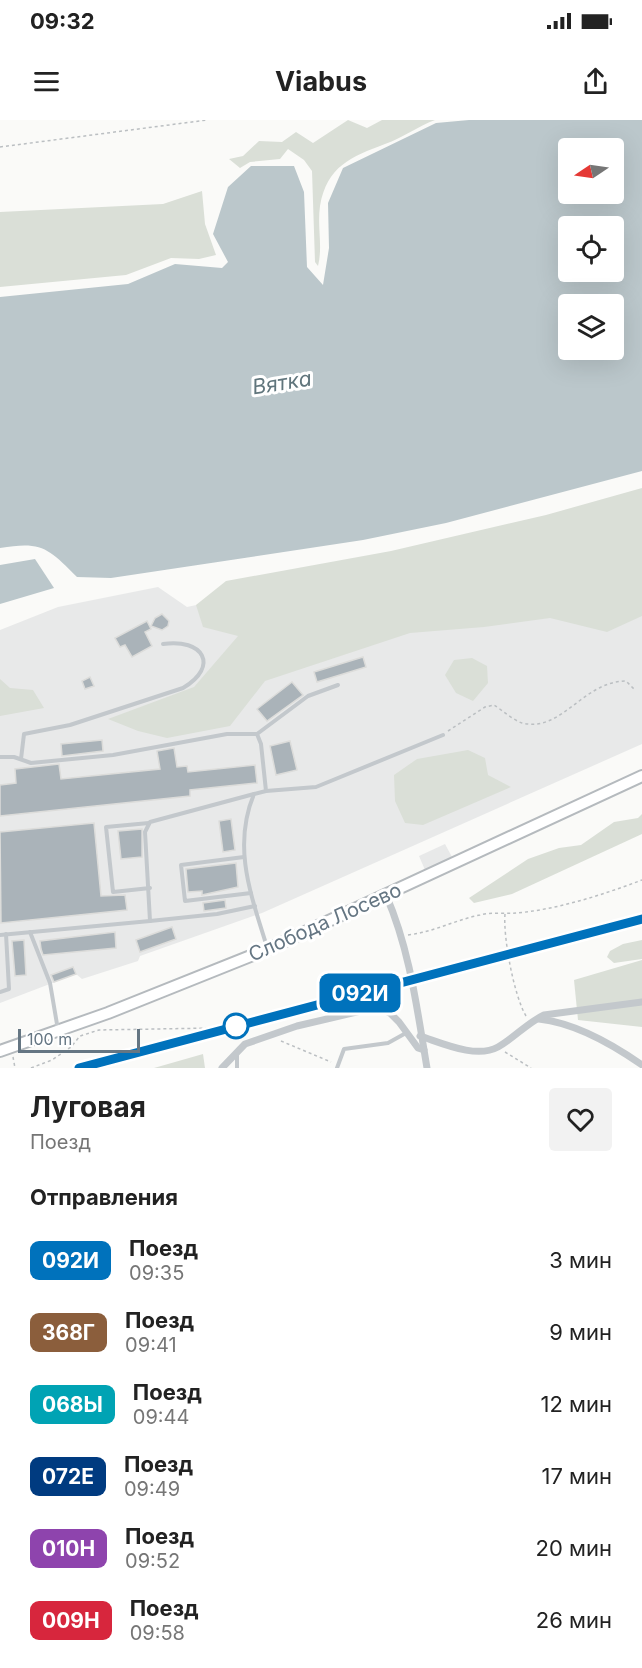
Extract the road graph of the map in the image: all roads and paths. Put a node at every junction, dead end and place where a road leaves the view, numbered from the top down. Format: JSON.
{"nodes":[{"id":1,"x":207,"y":120,"type":"edge"},
{"id":2,"x":0,"y":147,"type":"edge"},
{"id":3,"x":163,"y":644,"type":"dead end"},
{"id":4,"x":338,"y":685,"type":"dead end"},
{"id":5,"x":634,"y":689,"type":"dead end"},
{"id":6,"x":257,"y":734,"type":"junction"},
{"id":7,"x":442,"y":735,"type":"joint"},
{"id":8,"x":0,"y":757,"type":"edge"},
{"id":9,"x":21,"y":759,"type":"junction"},
{"id":10,"x":642,"y":776,"type":"edge"},
{"id":11,"x":266,"y":791,"type":"junction"},
{"id":12,"x":254,"y":794,"type":"junction"},
{"id":13,"x":150,"y":822,"type":"junction"},
{"id":14,"x":244,"y":857,"type":"junction"},
{"id":15,"x":642,"y":880,"type":"edge"},
{"id":16,"x":150,"y":888,"type":"junction"},
{"id":17,"x":251,"y":893,"type":"junction"},
{"id":18,"x":386,"y":896,"type":"junction"},
{"id":19,"x":255,"y":906,"type":"junction"},
{"id":20,"x":505,"y":914,"type":"junction"},
{"id":21,"x":642,"y":914,"type":"edge"},
{"id":22,"x":150,"y":921,"type":"junction"},
{"id":23,"x":30,"y":932,"type":"junction"},
{"id":24,"x":6,"y":934,"type":"junction"},
{"id":25,"x":0,"y":935,"type":"edge"},
{"id":26,"x":402,"y":936,"type":"junction"},
{"id":27,"x":268,"y":949,"type":"junction"},
{"id":28,"x":508,"y":949,"type":"junction"},
{"id":29,"x":412,"y":975,"type":"junction"},
{"id":30,"x":0,"y":992,"type":"edge"},
{"id":31,"x":642,"y":1002,"type":"edge"},
{"id":32,"x":534,"y":1020,"type":"junction"},
{"id":33,"x":58,"y":1030,"type":"junction"},
{"id":34,"x":406,"y":1033,"type":"junction"},
{"id":35,"x":420,"y":1036,"type":"junction"},
{"id":36,"x":275,"y":1039,"type":"dead end"},
{"id":37,"x":256,"y":1040,"type":"junction"},
{"id":38,"x":497,"y":1047,"type":"junction"},
{"id":39,"x":4,"y":1049,"type":"edge"},
{"id":40,"x":424,"y":1050,"type":"junction"},
{"id":41,"x":237,"y":1052,"type":"junction"},
{"id":42,"x":642,"y":1065,"type":"edge"},
{"id":43,"x":337,"y":1067,"type":"edge"},
{"id":44,"x":15,"y":1068,"type":"edge"},
{"id":45,"x":31,"y":1068,"type":"edge"},
{"id":46,"x":222,"y":1068,"type":"edge"},
{"id":47,"x":237,"y":1068,"type":"edge"},
{"id":48,"x":427,"y":1068,"type":"edge"},
{"id":49,"x":531,"y":1068,"type":"edge"}],
"edges":[{"from":1,"to":2,"type":"path"},
{"from":3,"to":9,"type":"lane"},
{"from":4,"to":6,"type":"lane"},
{"from":5,"to":7,"type":"path"},
{"from":6,"to":9,"type":"lane"},
{"from":6,"to":11,"type":"lane"},
{"from":7,"to":11,"type":"lane"},
{"from":8,"to":9,"type":"lane"},
{"from":10,"to":18,"type":"main road","name":"Слобода Лосево"},
{"from":11,"to":12,"type":"lane"},
{"from":12,"to":13,"type":"lane"},
{"from":12,"to":14,"type":"lane"},
{"from":13,"to":16,"type":"lane"},
{"from":13,"to":16,"type":"lane"},
{"from":14,"to":17,"type":"lane"},
{"from":14,"to":17,"type":"lane"},
{"from":15,"to":20,"type":"path"},
{"from":16,"to":22,"type":"lane"},
{"from":17,"to":19,"type":"lane"},
{"from":18,"to":26,"type":"street"},
{"from":18,"to":27,"type":"main road","name":"Слобода Лосево"},
{"from":19,"to":22,"type":"lane"},
{"from":19,"to":27,"type":"lane"},
{"from":20,"to":26,"type":"path"},
{"from":20,"to":28,"type":"path"},
{"from":21,"to":28,"type":"path"},
{"from":22,"to":23,"type":"lane"},
{"from":23,"to":24,"type":"lane"},
{"from":23,"to":33,"type":"lane"},
{"from":24,"to":25,"type":"lane"},
{"from":24,"to":30,"type":"lane"},
{"from":26,"to":29,"type":"street"},
{"from":27,"to":33,"type":"main road","name":"Слобода Лосево"},
{"from":28,"to":29,"type":"path"},
{"from":28,"to":32,"type":"path"},
{"from":29,"to":35,"type":"street"},
{"from":31,"to":32,"type":"street"},
{"from":32,"to":38,"type":"street"},
{"from":32,"to":42,"type":"street"},
{"from":33,"to":39,"type":"main road","name":"Слобода Лосево"},
{"from":34,"to":37,"type":"street"},
{"from":34,"to":40,"type":"street"},
{"from":34,"to":43,"type":"lane"},
{"from":35,"to":38,"type":"street"},
{"from":35,"to":40,"type":"street"},
{"from":36,"to":43,"type":"path"},
{"from":37,"to":41,"type":"street"},
{"from":37,"to":45,"type":"path"},
{"from":38,"to":49,"type":"path"},
{"from":39,"to":44,"type":"path"},
{"from":40,"to":48,"type":"street"},
{"from":41,"to":46,"type":"street"},
{"from":41,"to":47,"type":"lane"}]}
